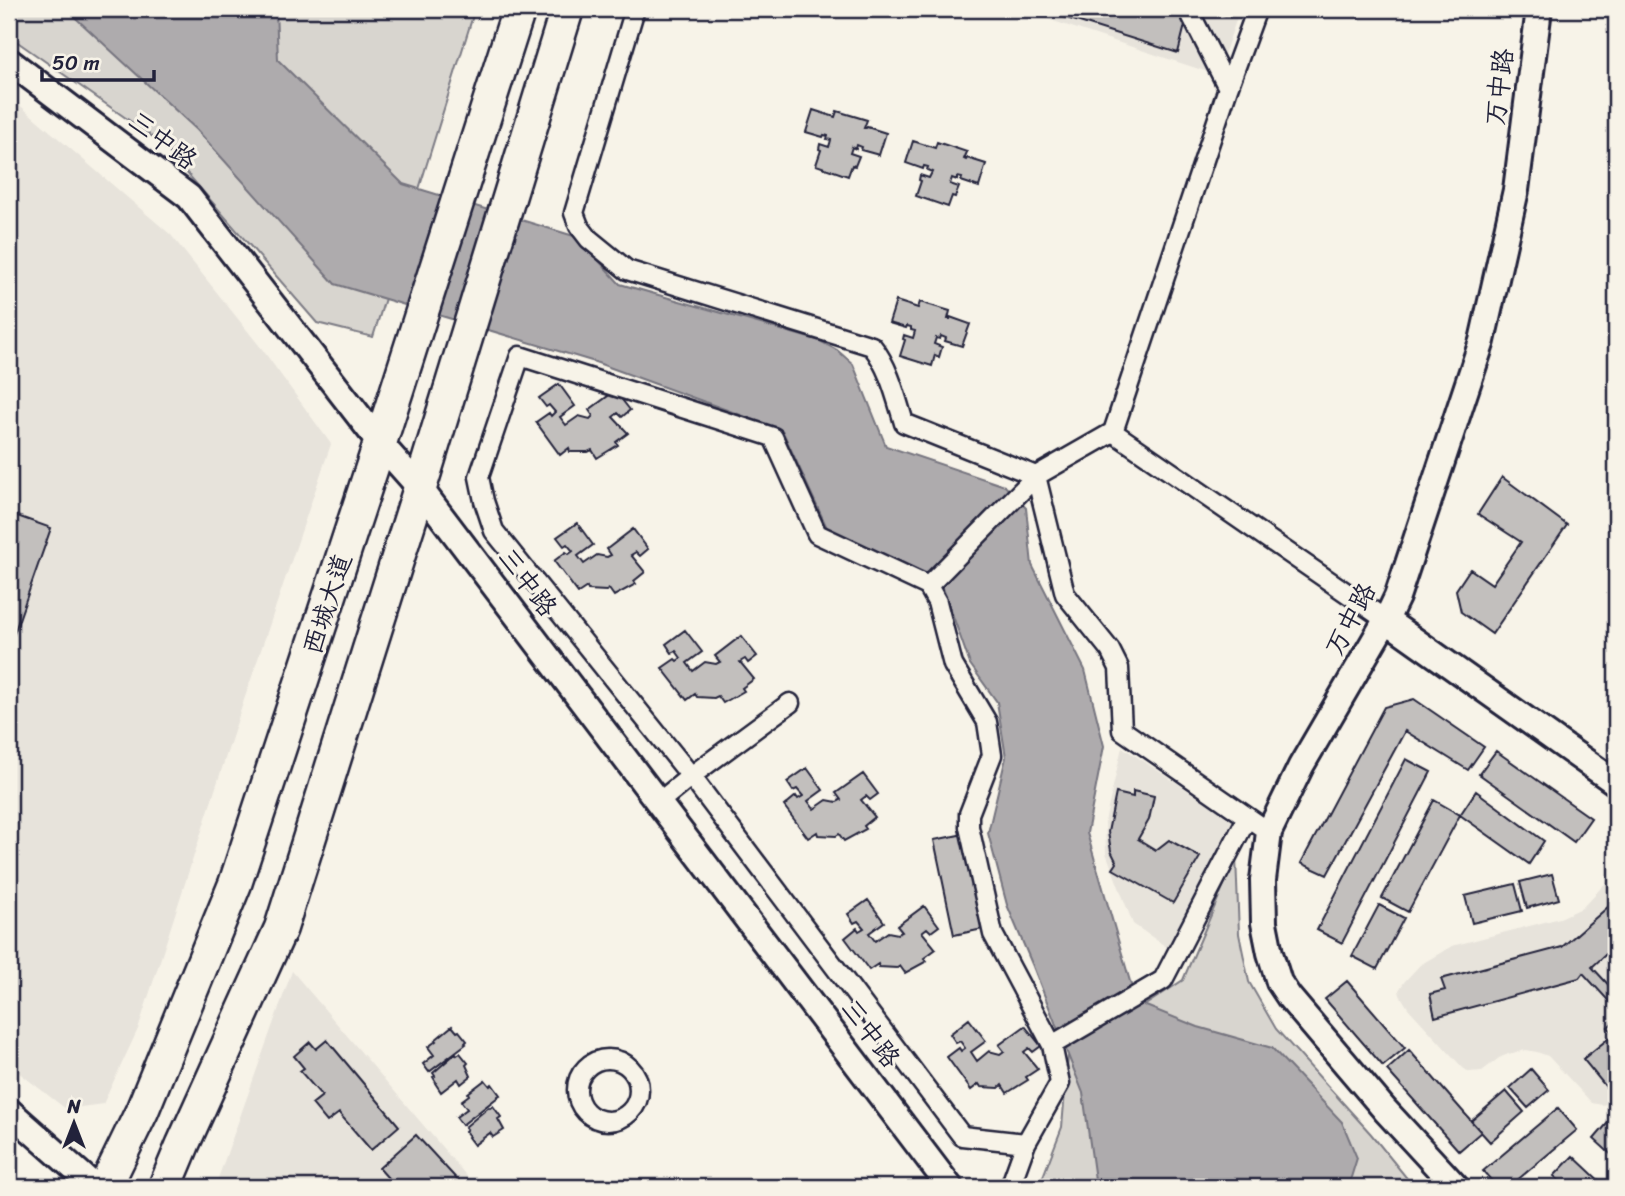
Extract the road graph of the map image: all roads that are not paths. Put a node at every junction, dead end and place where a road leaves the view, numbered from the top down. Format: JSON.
{"nodes":[{"id":1,"x":520,"y":9,"type":"edge"},
{"id":2,"x":567,"y":9,"type":"edge"},
{"id":3,"x":635,"y":9,"type":"edge"},
{"id":4,"x":1188,"y":9,"type":"edge"},
{"id":5,"x":1257,"y":9,"type":"edge"},
{"id":6,"x":1539,"y":9,"type":"edge"},
{"id":7,"x":9,"y":61,"type":"edge"},
{"id":8,"x":1228,"y":88,"type":"junction"},
{"id":9,"x":1114,"y":432,"type":"junction"},
{"id":10,"x":380,"y":443,"type":"junction"},
{"id":11,"x":1036,"y":476,"type":"junction"},
{"id":12,"x":420,"y":488,"type":"junction"},
{"id":13,"x":928,"y":586,"type":"junction"},
{"id":14,"x":1386,"y":620,"type":"junction"},
{"id":15,"x":790,"y":703,"type":"dead end"},
{"id":16,"x":691,"y":776,"type":"junction"},
{"id":17,"x":1616,"y":783,"type":"edge"},
{"id":18,"x":659,"y":802,"type":"junction"},
{"id":19,"x":1247,"y":818,"type":"junction"},
{"id":20,"x":1269,"y":832,"type":"junction"},
{"id":21,"x":1052,"y":1045,"type":"junction"},
{"id":22,"x":9,"y":1111,"type":"edge"},
{"id":23,"x":1026,"y":1143,"type":"junction"},
{"id":24,"x":95,"y":1187,"type":"edge"},
{"id":25,"x":105,"y":1187,"type":"edge"},
{"id":26,"x":165,"y":1187,"type":"edge"},
{"id":27,"x":950,"y":1187,"type":"edge"},
{"id":28,"x":1010,"y":1187,"type":"edge"},
{"id":29,"x":1456,"y":1187,"type":"edge"}],
"edges":[{"from":1,"to":10,"type":"highway","name":"西城大道"},
{"from":2,"to":12,"type":"highway","name":"西城大道"},
{"from":3,"to":11,"type":"street"},
{"from":4,"to":8,"type":"street"},
{"from":5,"to":8,"type":"street"},
{"from":6,"to":14,"type":"main road","name":"万中路"},
{"from":7,"to":10,"type":"main road","name":"三中路"},
{"from":8,"to":9,"type":"street"},
{"from":9,"to":11,"type":"street"},
{"from":9,"to":14,"type":"street"},
{"from":10,"to":12,"type":"main road","name":"三中路"},
{"from":10,"to":25,"type":"highway","name":"西城大道"},
{"from":11,"to":13,"type":"street"},
{"from":11,"to":19,"type":"street"},
{"from":12,"to":18,"type":"main road","name":"三中路"},
{"from":12,"to":26,"type":"highway","name":"西城大道"},
{"from":13,"to":16,"type":"street"},
{"from":13,"to":21,"type":"street"},
{"from":14,"to":17,"type":"main road"},
{"from":14,"to":20,"type":"main road","name":"万中路"},
{"from":15,"to":16,"type":"street"},
{"from":16,"to":18,"type":"street"},
{"from":16,"to":23,"type":"street"},
{"from":18,"to":27,"type":"main road","name":"三中路"},
{"from":19,"to":20,"type":"street"},
{"from":19,"to":21,"type":"street"},
{"from":20,"to":29,"type":"main road","name":"万中路"},
{"from":21,"to":23,"type":"street"},
{"from":22,"to":24,"type":"main road"},
{"from":23,"to":28,"type":"street"}]}
